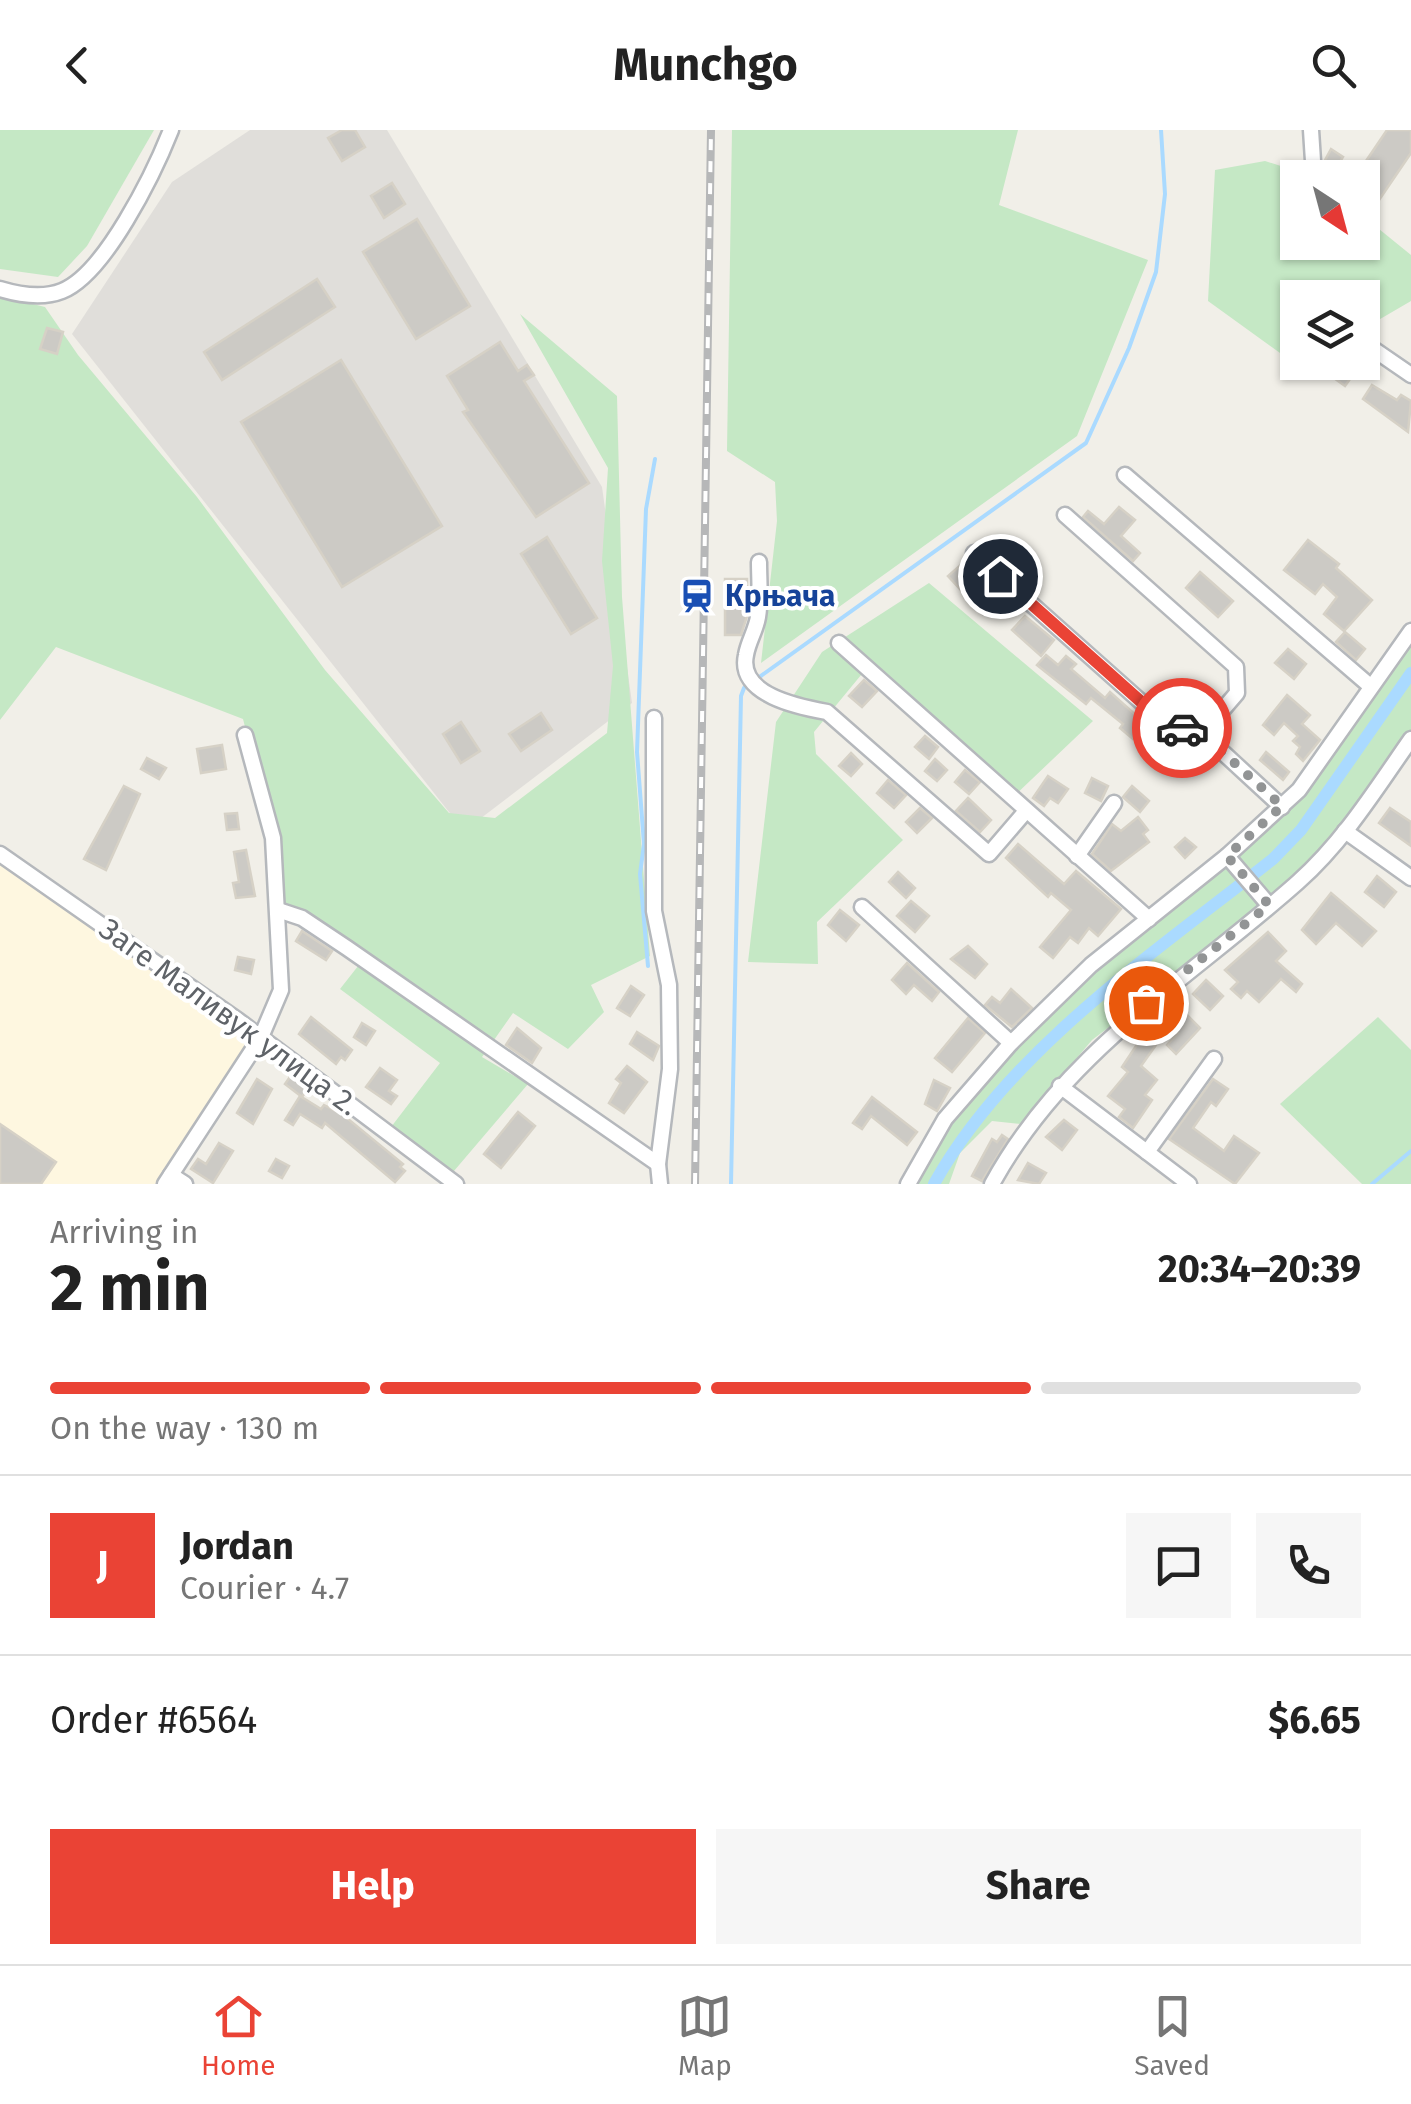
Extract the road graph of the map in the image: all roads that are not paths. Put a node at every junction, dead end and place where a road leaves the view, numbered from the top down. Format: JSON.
{"nodes":[{"id":1,"x":171,"y":130,"type":"edge"},
{"id":2,"x":1311,"y":130,"type":"edge"},
{"id":3,"x":1312,"y":160,"type":"edge"},
{"id":4,"x":0,"y":289,"type":"edge"},
{"id":5,"x":1380,"y":354,"type":"edge"},
{"id":6,"x":1411,"y":375,"type":"edge"},
{"id":7,"x":1125,"y":475,"type":"dead end"},
{"id":8,"x":1064,"y":516,"type":"dead end"},
{"id":9,"x":974,"y":553,"type":"dead end"},
{"id":10,"x":759,"y":562,"type":"dead end"},
{"id":11,"x":1411,"y":631,"type":"edge"},
{"id":12,"x":839,"y":643,"type":"dead end"},
{"id":13,"x":1369,"y":686,"type":"junction"},
{"id":14,"x":654,"y":718,"type":"dead end"},
{"id":15,"x":1207,"y":728,"type":"junction"},
{"id":16,"x":245,"y":735,"type":"dead end"},
{"id":17,"x":1411,"y":739,"type":"edge"},
{"id":18,"x":1114,"y":803,"type":"dead end"},
{"id":19,"x":1282,"y":806,"type":"junction"},
{"id":20,"x":1026,"y":811,"type":"junction"},
{"id":21,"x":1346,"y":831,"type":"junction"},
{"id":22,"x":0,"y":854,"type":"edge"},
{"id":23,"x":1077,"y":856,"type":"junction"},
{"id":24,"x":1232,"y":862,"type":"junction"},
{"id":25,"x":1411,"y":878,"type":"edge"},
{"id":26,"x":1266,"y":901,"type":"junction"},
{"id":27,"x":862,"y":907,"type":"dead end"},
{"id":28,"x":278,"y":910,"type":"junction"},
{"id":29,"x":1149,"y":919,"type":"junction"},
{"id":30,"x":261,"y":1038,"type":"junction"},
{"id":31,"x":1011,"y":1043,"type":"junction"},
{"id":32,"x":1214,"y":1060,"type":"dead end"},
{"id":33,"x":1060,"y":1086,"type":"junction"},
{"id":34,"x":1146,"y":1152,"type":"junction"},
{"id":35,"x":658,"y":1164,"type":"junction"},
{"id":36,"x":168,"y":1179,"type":"edge"},
{"id":37,"x":186,"y":1184,"type":"edge"},
{"id":38,"x":456,"y":1184,"type":"edge"},
{"id":39,"x":660,"y":1184,"type":"edge"},
{"id":40,"x":908,"y":1184,"type":"edge"},
{"id":41,"x":992,"y":1184,"type":"edge"},
{"id":42,"x":1189,"y":1184,"type":"edge"}],
"edges":[{"from":1,"to":4,"type":"street"},
{"from":2,"to":3,"type":"street"},
{"from":5,"to":6,"type":"street"},
{"from":7,"to":13,"type":"street"},
{"from":8,"to":15,"type":"street"},
{"from":9,"to":15,"type":"street"},
{"from":10,"to":20,"type":"street"},
{"from":11,"to":13,"type":"street"},
{"from":12,"to":20,"type":"street"},
{"from":13,"to":19,"type":"street"},
{"from":14,"to":35,"type":"street"},
{"from":15,"to":19,"type":"street"},
{"from":16,"to":28,"type":"street"},
{"from":17,"to":21,"type":"street"},
{"from":18,"to":23,"type":"street"},
{"from":19,"to":24,"type":"street"},
{"from":20,"to":23,"type":"street"},
{"from":21,"to":25,"type":"street"},
{"from":21,"to":26,"type":"street"},
{"from":22,"to":30,"type":"street","name":"Заге Маливук улица 2."},
{"from":23,"to":29,"type":"street"},
{"from":24,"to":26,"type":"street"},
{"from":24,"to":29,"type":"street"},
{"from":26,"to":33,"type":"street"},
{"from":27,"to":31,"type":"street"},
{"from":28,"to":30,"type":"street"},
{"from":28,"to":35,"type":"street"},
{"from":29,"to":31,"type":"street"},
{"from":30,"to":36,"type":"street"},
{"from":30,"to":38,"type":"street","name":"Заге Маливук улица 2."},
{"from":31,"to":40,"type":"street"},
{"from":32,"to":34,"type":"street"},
{"from":33,"to":34,"type":"street"},
{"from":33,"to":41,"type":"street"},
{"from":34,"to":42,"type":"street"},
{"from":35,"to":39,"type":"street"},
{"from":36,"to":37,"type":"street"}]}
